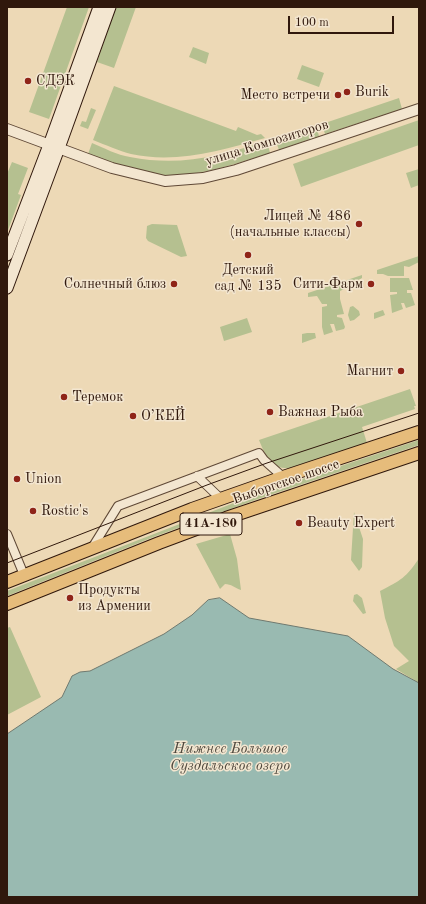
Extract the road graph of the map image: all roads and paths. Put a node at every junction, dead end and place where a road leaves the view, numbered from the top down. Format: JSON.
{"nodes":[{"id":1,"x":99,"y":7,"type":"edge"},
{"id":2,"x":110,"y":7,"type":"edge"},
{"id":3,"x":419,"y":109,"type":"edge"},
{"id":4,"x":419,"y":114,"type":"edge"},
{"id":5,"x":7,"y":129,"type":"edge"},
{"id":6,"x":7,"y":134,"type":"edge"},
{"id":7,"x":53,"y":149,"type":"junction"},
{"id":8,"x":7,"y":255,"type":"edge"},
{"id":9,"x":7,"y":288,"type":"edge"},
{"id":10,"x":419,"y":432,"type":"edge"},
{"id":11,"x":419,"y":453,"type":"edge"},
{"id":12,"x":197,"y":476,"type":"junction"},
{"id":13,"x":283,"y":477,"type":"junction"},
{"id":14,"x":221,"y":499,"type":"junction"},
{"id":15,"x":7,"y":534,"type":"edge"},
{"id":16,"x":91,"y":548,"type":"junction"},
{"id":17,"x":24,"y":575,"type":"junction"},
{"id":18,"x":7,"y":582,"type":"edge"},
{"id":19,"x":7,"y":604,"type":"edge"}],
"edges":[{"from":1,"to":7,"type":"main road"},
{"from":2,"to":7,"type":"main road"},
{"from":3,"to":7,"type":"street","name":"улица Композиторов"},
{"from":4,"to":7,"type":"street","name":"улица Композиторов"},
{"from":5,"to":7,"type":"street","name":"улица Композиторов"},
{"from":6,"to":7,"type":"street","name":"улица Композиторов"},
{"from":7,"to":8,"type":"main road"},
{"from":7,"to":9,"type":"main road"},
{"from":10,"to":13,"type":"main road","name":"Выборгское шоссе","number":"41А-180"},
{"from":11,"to":19,"type":"main road","name":"Выборгское шоссе","number":"41А-180"},
{"from":12,"to":13,"type":"street"},
{"from":12,"to":14,"type":"street"},
{"from":12,"to":16,"type":"street"},
{"from":13,"to":14,"type":"main road","name":"Выборгское шоссе","number":"41А-180"},
{"from":14,"to":16,"type":"main road","name":"Выборгское шоссе","number":"41А-180"},
{"from":15,"to":17,"type":"street"},
{"from":16,"to":17,"type":"main road","name":"Выборгское шоссе","number":"41А-180"},
{"from":17,"to":18,"type":"main road","name":"Выборгское шоссе","number":"41А-180"}]}
